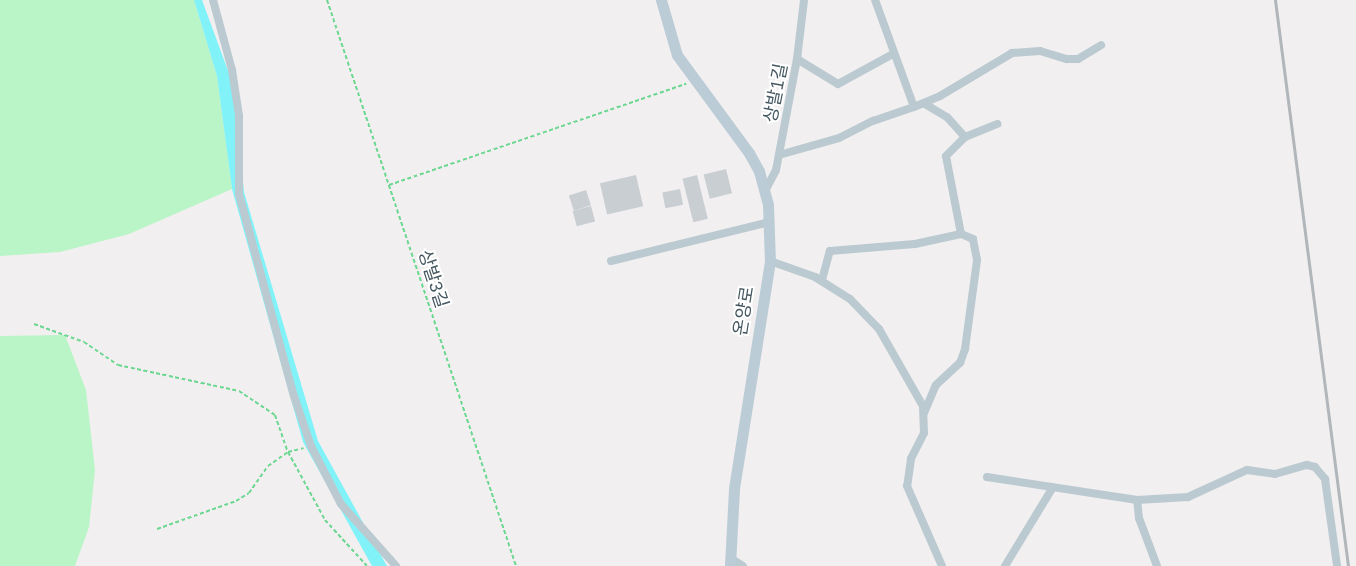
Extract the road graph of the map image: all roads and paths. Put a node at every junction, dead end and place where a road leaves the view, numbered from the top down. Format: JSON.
{"nodes":[{"id":1,"x":213,"y":0,"type":"edge"},
{"id":2,"x":327,"y":0,"type":"edge"},
{"id":3,"x":661,"y":0,"type":"edge"},
{"id":4,"x":804,"y":0,"type":"edge"},
{"id":5,"x":874,"y":0,"type":"edge"},
{"id":6,"x":1101,"y":45,"type":"dead end"},
{"id":7,"x":893,"y":54,"type":"junction"},
{"id":8,"x":797,"y":59,"type":"junction"},
{"id":9,"x":696,"y":81,"type":"junction"},
{"id":10,"x":926,"y":104,"type":"junction"},
{"id":11,"x":914,"y":107,"type":"junction"},
{"id":12,"x":998,"y":124,"type":"dead end"},
{"id":13,"x":965,"y":137,"type":"junction"},
{"id":14,"x":779,"y":155,"type":"junction"},
{"id":15,"x":389,"y":185,"type":"junction"},
{"id":16,"x":766,"y":189,"type":"junction"},
{"id":17,"x":770,"y":222,"type":"junction"},
{"id":18,"x":961,"y":234,"type":"junction"},
{"id":19,"x":611,"y":261,"type":"dead end"},
{"id":20,"x":770,"y":261,"type":"junction"},
{"id":21,"x":822,"y":280,"type":"junction"},
{"id":22,"x":34,"y":324,"type":"dead end"},
{"id":23,"x":924,"y":412,"type":"junction"},
{"id":24,"x":308,"y":447,"type":"dead end"},
{"id":25,"x":288,"y":452,"type":"junction"},
{"id":26,"x":987,"y":477,"type":"dead end"},
{"id":27,"x":1054,"y":487,"type":"junction"},
{"id":28,"x":1137,"y":500,"type":"junction"},
{"id":29,"x":157,"y":529,"type":"dead end"},
{"id":30,"x":730,"y":562,"type":"edge"},
{"id":31,"x":367,"y":566,"type":"edge"},
{"id":32,"x":396,"y":566,"type":"edge"},
{"id":33,"x":516,"y":566,"type":"edge"},
{"id":34,"x":743,"y":566,"type":"edge"},
{"id":35,"x":942,"y":566,"type":"edge"},
{"id":36,"x":1005,"y":566,"type":"edge"},
{"id":37,"x":1157,"y":566,"type":"edge"},
{"id":38,"x":1337,"y":566,"type":"edge"}],
"edges":[{"from":1,"to":32,"type":"street"},
{"from":2,"to":15,"type":"path","name":"상발3길"},
{"from":3,"to":9,"type":"main road","name":"온양로"},
{"from":4,"to":8,"type":"street","name":"상발1길"},
{"from":5,"to":7,"type":"street"},
{"from":6,"to":10,"type":"street"},
{"from":7,"to":8,"type":"street"},
{"from":7,"to":11,"type":"street"},
{"from":8,"to":14,"type":"street","name":"상발1길"},
{"from":9,"to":15,"type":"path"},
{"from":9,"to":16,"type":"main road","name":"온양로"},
{"from":10,"to":11,"type":"street"},
{"from":10,"to":13,"type":"street"},
{"from":11,"to":14,"type":"street"},
{"from":12,"to":13,"type":"street"},
{"from":13,"to":18,"type":"street"},
{"from":14,"to":16,"type":"street","name":"상발1길"},
{"from":15,"to":33,"type":"path","name":"상발3길"},
{"from":16,"to":17,"type":"main road","name":"온양로"},
{"from":17,"to":19,"type":"street"},
{"from":17,"to":20,"type":"main road","name":"온양로"},
{"from":18,"to":21,"type":"street"},
{"from":18,"to":23,"type":"street"},
{"from":20,"to":21,"type":"street"},
{"from":20,"to":30,"type":"main road","name":"온양로"},
{"from":21,"to":23,"type":"street"},
{"from":22,"to":25,"type":"path"},
{"from":23,"to":35,"type":"street"},
{"from":24,"to":25,"type":"path"},
{"from":25,"to":29,"type":"path"},
{"from":25,"to":31,"type":"path"},
{"from":26,"to":27,"type":"street"},
{"from":27,"to":28,"type":"street"},
{"from":27,"to":36,"type":"street"},
{"from":28,"to":37,"type":"street"},
{"from":28,"to":38,"type":"street"},
{"from":30,"to":34,"type":"street"}]}
